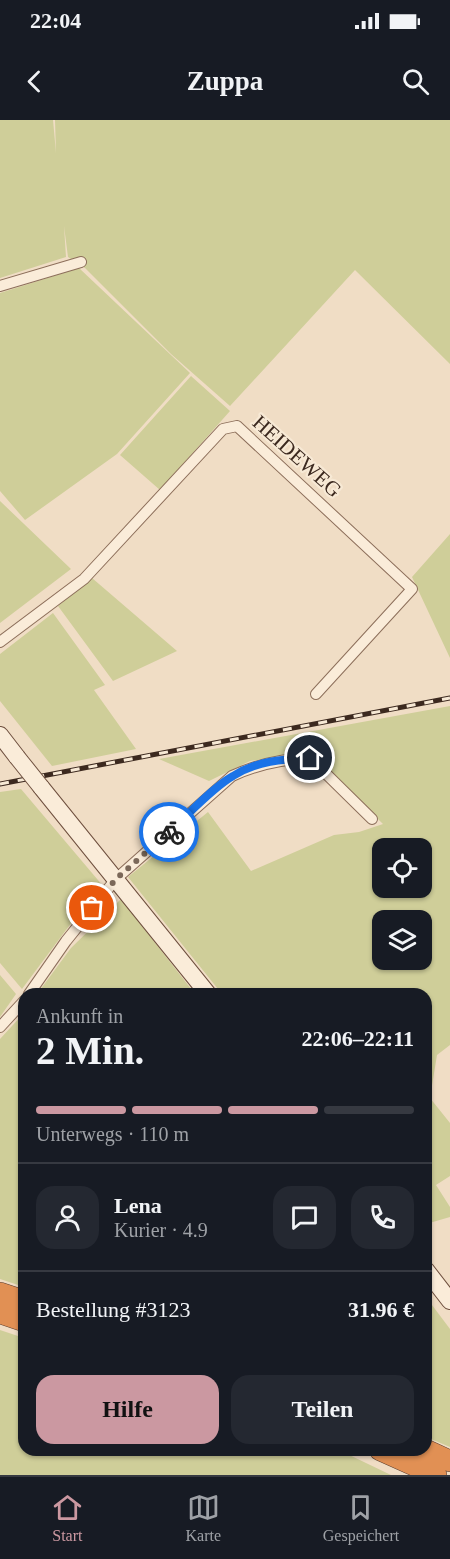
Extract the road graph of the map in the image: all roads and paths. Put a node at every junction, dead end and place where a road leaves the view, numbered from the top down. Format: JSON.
{"nodes":[{"id":1,"x":81,"y":262,"type":"dead end"},
{"id":2,"x":0,"y":286,"type":"edge"},
{"id":3,"x":0,"y":642,"type":"edge"},
{"id":4,"x":316,"y":694,"type":"dead end"},
{"id":5,"x":0,"y":735,"type":"edge"},
{"id":6,"x":372,"y":819,"type":"dead end"},
{"id":7,"x":116,"y":879,"type":"junction"},
{"id":8,"x":32,"y":988,"type":"edge"},
{"id":9,"x":203,"y":988,"type":"edge"},
{"id":10,"x":18,"y":1008,"type":"edge"},
{"id":11,"x":0,"y":1027,"type":"edge"},
{"id":12,"x":432,"y":1278,"type":"edge"},
{"id":13,"x":0,"y":1293,"type":"edge"},
{"id":14,"x":18,"y":1299,"type":"edge"},
{"id":15,"x":450,"y":1300,"type":"edge"},
{"id":16,"x":0,"y":1313,"type":"edge"},
{"id":17,"x":18,"y":1319,"type":"edge"},
{"id":18,"x":432,"y":1453,"type":"edge"},
{"id":19,"x":393,"y":1456,"type":"edge"},
{"id":20,"x":450,"y":1461,"type":"edge"},
{"id":21,"x":436,"y":1475,"type":"edge"}],
"edges":[{"from":1,"to":2,"type":"street"},
{"from":3,"to":4,"type":"street","name":"HEIDEWEG"},
{"from":5,"to":7,"type":"main road","bridge":true},
{"from":6,"to":7,"type":"street"},
{"from":7,"to":8,"type":"street"},
{"from":7,"to":9,"type":"main road"},
{"from":10,"to":11,"type":"street"},
{"from":12,"to":15,"type":"main road"},
{"from":13,"to":14,"type":"highway"},
{"from":16,"to":17,"type":"highway"},
{"from":18,"to":20,"type":"highway"},
{"from":19,"to":21,"type":"highway"}]}
